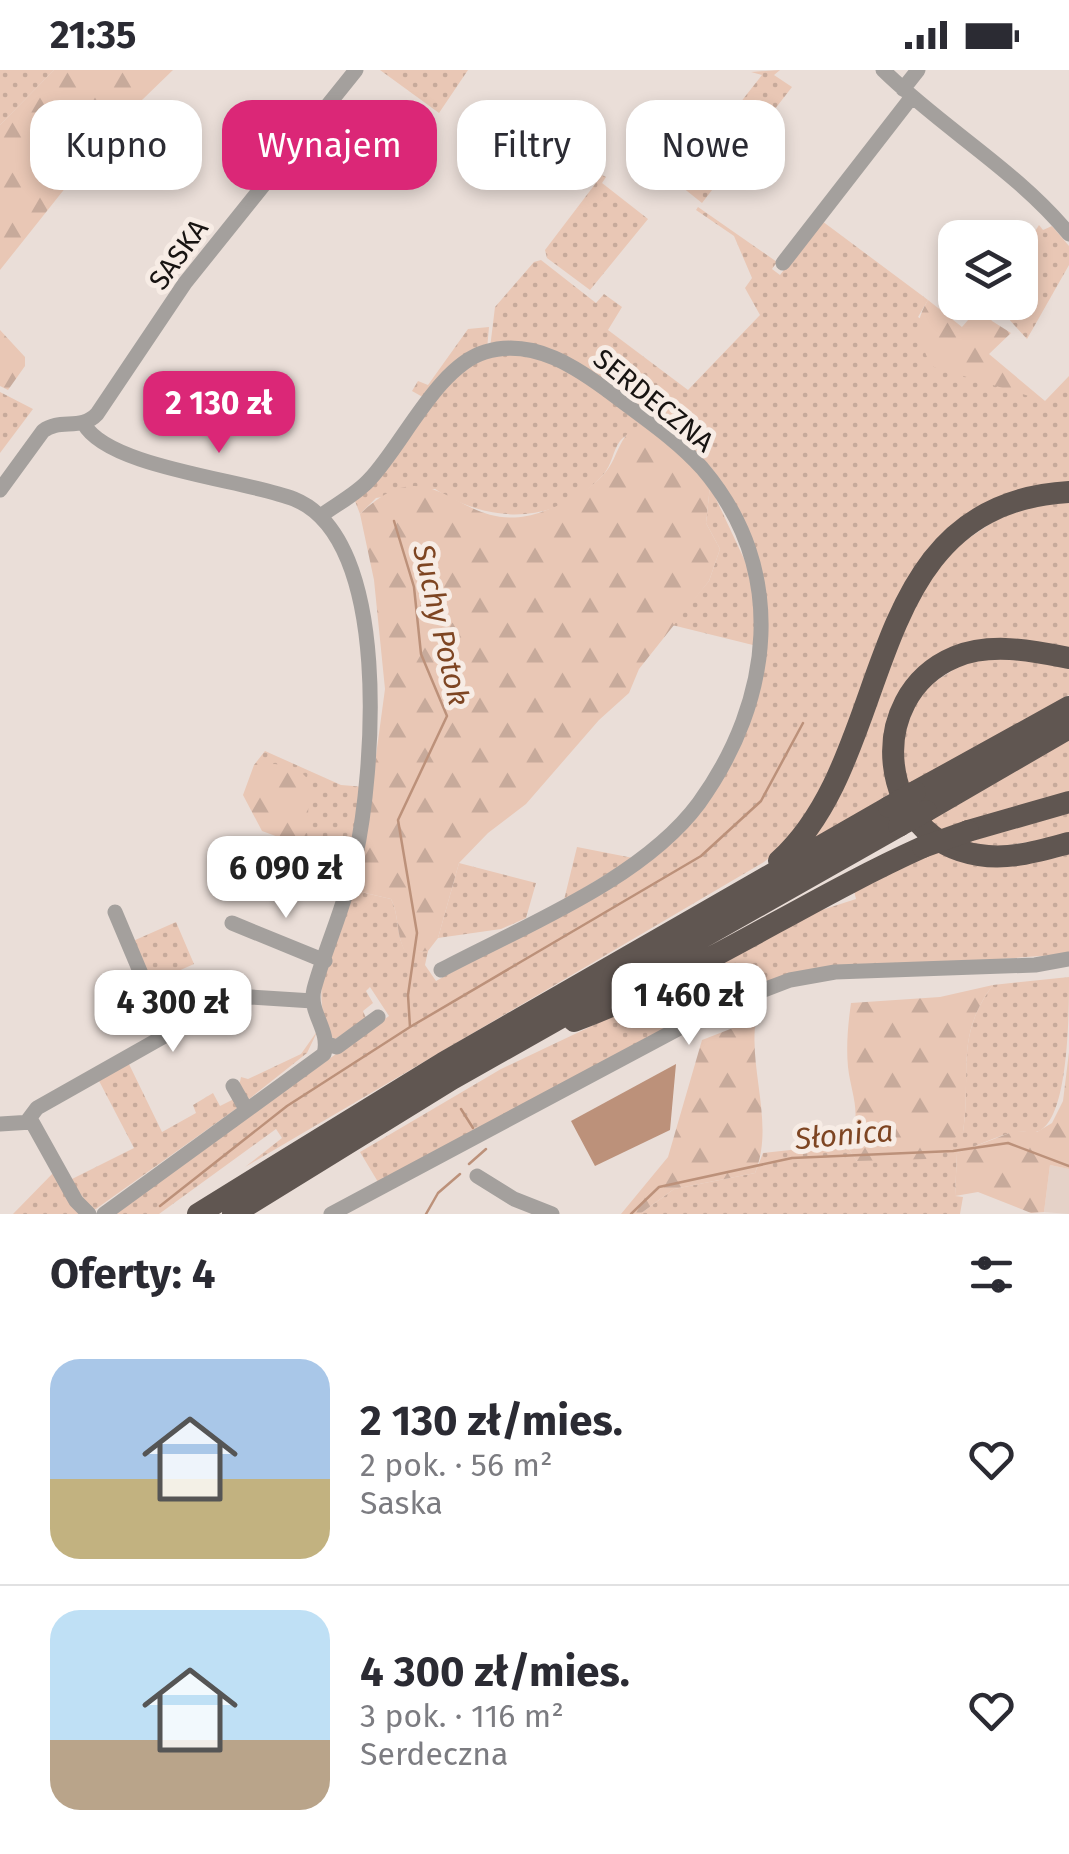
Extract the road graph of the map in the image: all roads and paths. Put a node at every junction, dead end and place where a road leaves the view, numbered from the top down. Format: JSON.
{"nodes":[{"id":1,"x":356,"y":70,"type":"edge"},
{"id":2,"x":883,"y":70,"type":"edge"},
{"id":3,"x":918,"y":70,"type":"edge"},
{"id":4,"x":907,"y":93,"type":"junction"},
{"id":5,"x":1069,"y":234,"type":"edge"},
{"id":6,"x":783,"y":264,"type":"dead end"},
{"id":7,"x":84,"y":424,"type":"junction"},
{"id":8,"x":0,"y":490,"type":"edge"},
{"id":9,"x":1069,"y":492,"type":"edge"},
{"id":10,"x":322,"y":515,"type":"junction"},
{"id":11,"x":1069,"y":658,"type":"edge"},
{"id":12,"x":1069,"y":707,"type":"edge"},
{"id":13,"x":1069,"y":728,"type":"edge"},
{"id":14,"x":921,"y":802,"type":"junction"},
{"id":15,"x":1069,"y":802,"type":"edge"},
{"id":16,"x":894,"y":816,"type":"junction"},
{"id":17,"x":1069,"y":843,"type":"edge"},
{"id":18,"x":755,"y":884,"type":"junction"},
{"id":19,"x":115,"y":912,"type":"dead end"},
{"id":20,"x":232,"y":923,"type":"dead end"},
{"id":21,"x":1069,"y":959,"type":"edge"},
{"id":22,"x":325,"y":962,"type":"junction"},
{"id":23,"x":441,"y":970,"type":"dead end"},
{"id":24,"x":313,"y":1001,"type":"junction"},
{"id":25,"x":378,"y":1017,"type":"dead end"},
{"id":26,"x":166,"y":1033,"type":"junction"},
{"id":27,"x":515,"y":1043,"type":"junction"},
{"id":28,"x":327,"y":1044,"type":"junction"},
{"id":29,"x":233,"y":1086,"type":"dead end"},
{"id":30,"x":246,"y":1109,"type":"junction"},
{"id":31,"x":28,"y":1120,"type":"junction"},
{"id":32,"x":0,"y":1124,"type":"edge"},
{"id":33,"x":477,"y":1176,"type":"dead end"},
{"id":34,"x":89,"y":1214,"type":"edge"},
{"id":35,"x":104,"y":1214,"type":"edge"},
{"id":36,"x":198,"y":1214,"type":"edge"},
{"id":37,"x":233,"y":1214,"type":"edge"},
{"id":38,"x":331,"y":1214,"type":"edge"},
{"id":39,"x":552,"y":1214,"type":"edge"}],
"edges":[{"from":1,"to":7,"type":"street","name":"SASKA"},
{"from":2,"to":4,"type":"street"},
{"from":3,"to":4,"type":"street"},
{"from":4,"to":5,"type":"street"},
{"from":4,"to":6,"type":"street"},
{"from":7,"to":8,"type":"street"},
{"from":7,"to":10,"type":"street"},
{"from":9,"to":18,"type":"highway"},
{"from":10,"to":22,"type":"street"},
{"from":10,"to":23,"type":"street","name":"SERDECZNA"},
{"from":11,"to":17,"type":"highway"},
{"from":12,"to":14,"type":"highway"},
{"from":13,"to":14,"type":"highway"},
{"from":14,"to":16,"type":"highway","bridge":true},
{"from":15,"to":27,"type":"highway","bridge":true},
{"from":16,"to":18,"type":"highway"},
{"from":16,"to":27,"type":"highway"},
{"from":18,"to":36,"type":"highway"},
{"from":19,"to":26,"type":"street"},
{"from":20,"to":22,"type":"street"},
{"from":21,"to":38,"type":"street"},
{"from":22,"to":24,"type":"street"},
{"from":24,"to":26,"type":"street"},
{"from":24,"to":28,"type":"street"},
{"from":25,"to":28,"type":"street"},
{"from":26,"to":31,"type":"street"},
{"from":27,"to":37,"type":"highway"},
{"from":28,"to":30,"type":"street"},
{"from":29,"to":30,"type":"street"},
{"from":30,"to":35,"type":"street"},
{"from":31,"to":32,"type":"street"},
{"from":31,"to":34,"type":"street"},
{"from":33,"to":39,"type":"street"}]}
